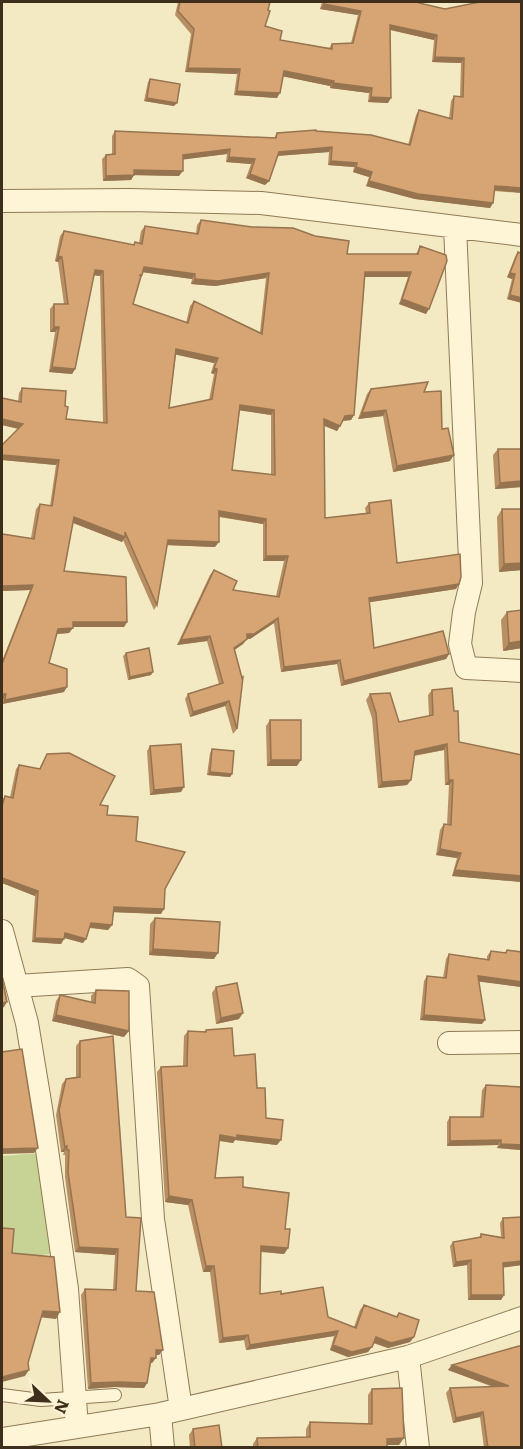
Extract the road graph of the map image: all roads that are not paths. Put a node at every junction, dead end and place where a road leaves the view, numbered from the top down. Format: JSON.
{"nodes":[{"id":1,"x":2,"y":201,"type":"edge"},
{"id":2,"x":456,"y":227,"type":"junction"},
{"id":3,"x":522,"y":235,"type":"edge"},
{"id":4,"x":522,"y":671,"type":"edge"},
{"id":5,"x":2,"y":931,"type":"edge"},
{"id":6,"x":17,"y":986,"type":"junction"},
{"id":7,"x":522,"y":1042,"type":"edge"},
{"id":8,"x":449,"y":1043,"type":"dead end"},
{"id":9,"x":522,"y":1318,"type":"edge"},
{"id":10,"x":408,"y":1357,"type":"junction"},
{"id":11,"x":2,"y":1395,"type":"edge"},
{"id":12,"x":115,"y":1395,"type":"dead end"},
{"id":13,"x":75,"y":1399,"type":"junction"},
{"id":14,"x":171,"y":1412,"type":"junction"},
{"id":15,"x":77,"y":1427,"type":"junction"},
{"id":16,"x":2,"y":1439,"type":"edge"},
{"id":17,"x":163,"y":1448,"type":"edge"},
{"id":18,"x":418,"y":1448,"type":"edge"}],
"edges":[{"from":1,"to":2,"type":"street"},
{"from":2,"to":3,"type":"street"},
{"from":2,"to":4,"type":"street"},
{"from":5,"to":6,"type":"street"},
{"from":6,"to":13,"type":"street"},
{"from":6,"to":14,"type":"street"},
{"from":7,"to":8,"type":"street"},
{"from":9,"to":10,"type":"street"},
{"from":10,"to":14,"type":"street"},
{"from":10,"to":18,"type":"street"},
{"from":11,"to":13,"type":"lane"},
{"from":12,"to":13,"type":"lane"},
{"from":13,"to":15,"type":"street"},
{"from":14,"to":15,"type":"street"},
{"from":14,"to":17,"type":"street"},
{"from":15,"to":16,"type":"street"}]}
